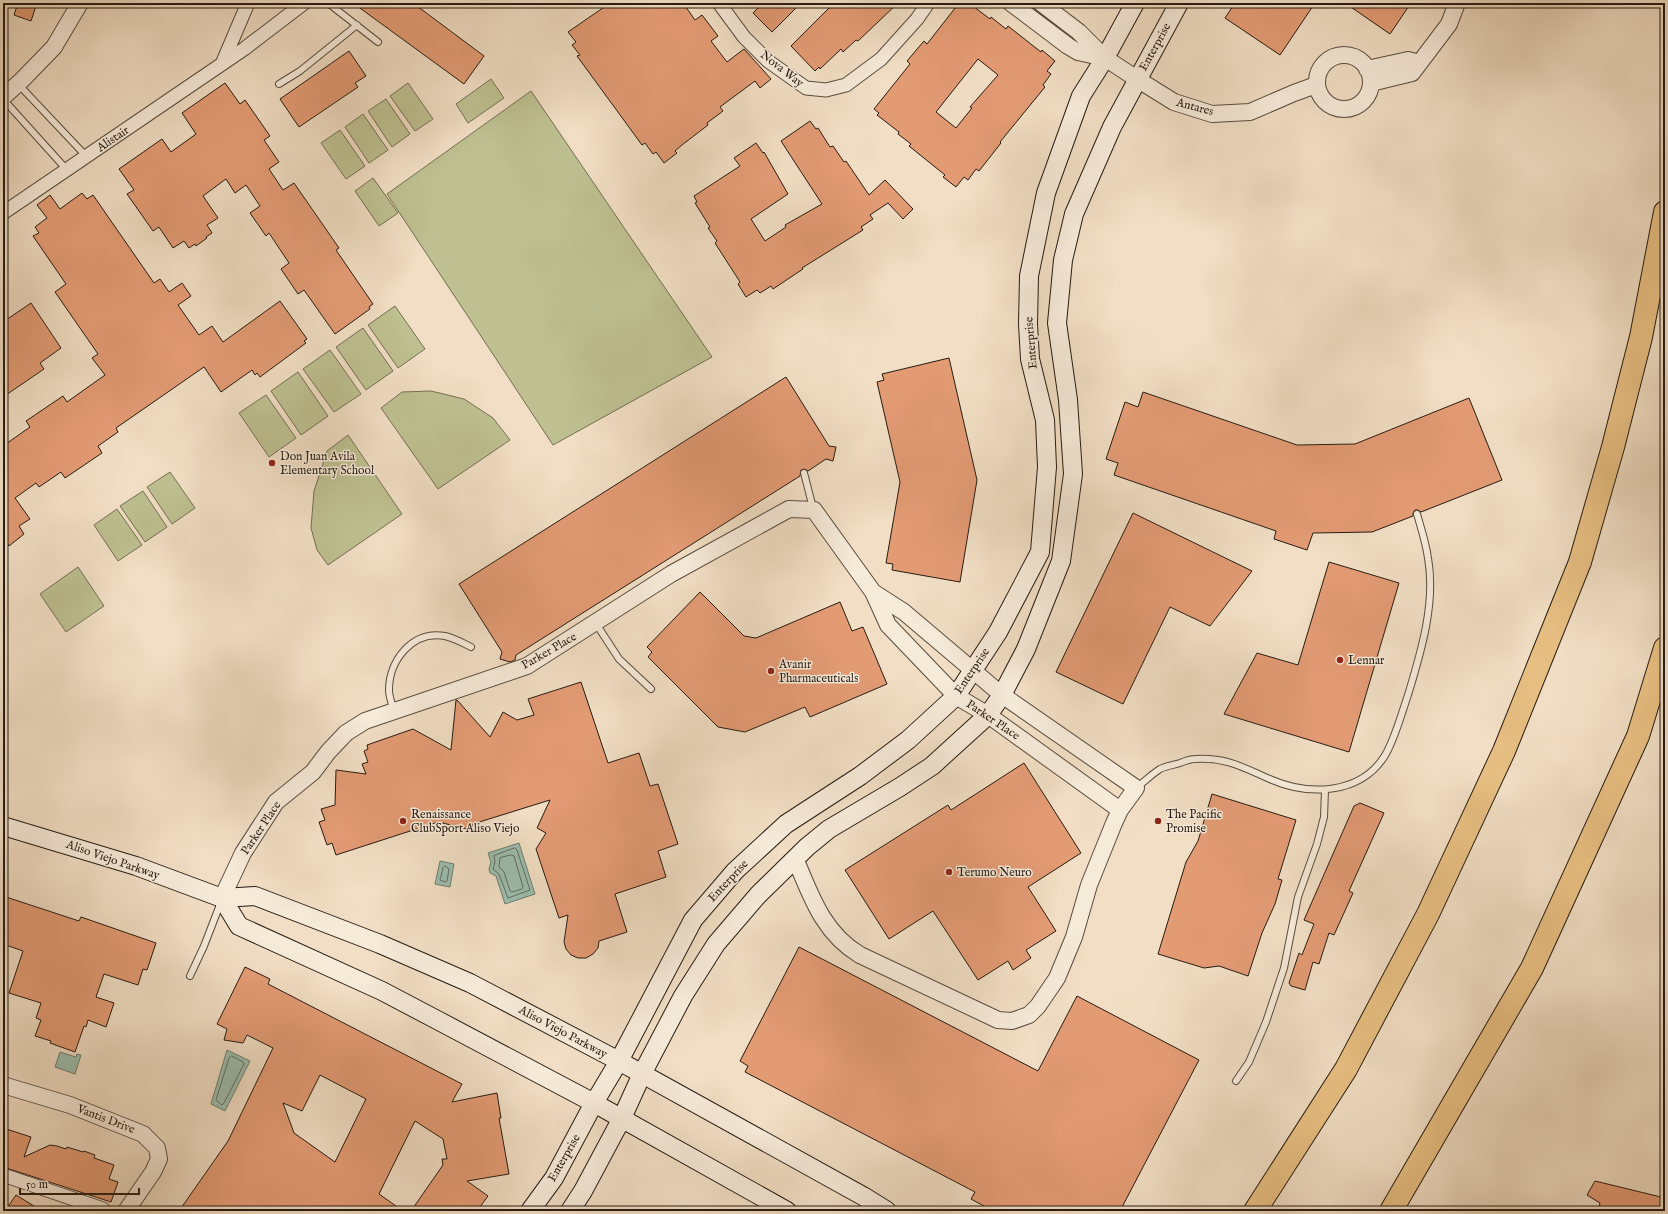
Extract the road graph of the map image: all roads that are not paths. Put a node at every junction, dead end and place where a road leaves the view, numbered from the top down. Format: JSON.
{"nodes":[{"id":1,"x":80,"y":3,"type":"edge"},
{"id":2,"x":248,"y":3,"type":"edge"},
{"id":3,"x":304,"y":3,"type":"edge"},
{"id":4,"x":328,"y":3,"type":"edge"},
{"id":5,"x":719,"y":3,"type":"edge"},
{"id":6,"x":928,"y":3,"type":"edge"},
{"id":7,"x":1011,"y":3,"type":"edge"},
{"id":8,"x":1041,"y":3,"type":"edge"},
{"id":9,"x":1135,"y":3,"type":"edge"},
{"id":10,"x":1179,"y":3,"type":"edge"},
{"id":11,"x":1457,"y":3,"type":"edge"},
{"id":12,"x":357,"y":25,"type":"junction"},
{"id":13,"x":378,"y":42,"type":"dead end"},
{"id":14,"x":1105,"y":58,"type":"junction"},
{"id":15,"x":222,"y":64,"type":"junction"},
{"id":16,"x":1369,"y":76,"type":"junction"},
{"id":17,"x":1136,"y":79,"type":"junction"},
{"id":18,"x":18,"y":84,"type":"junction"},
{"id":19,"x":279,"y":84,"type":"dead end"},
{"id":20,"x":1316,"y":85,"type":"junction"},
{"id":21,"x":3,"y":98,"type":"edge"},
{"id":22,"x":86,"y":156,"type":"junction"},
{"id":23,"x":67,"y":170,"type":"junction"},
{"id":24,"x":1665,"y":212,"type":"edge"},
{"id":25,"x":3,"y":213,"type":"edge"},
{"id":26,"x":804,"y":473,"type":"dead end"},
{"id":27,"x":814,"y":510,"type":"junction"},
{"id":28,"x":1417,"y":514,"type":"dead end"},
{"id":29,"x":873,"y":592,"type":"junction"},
{"id":30,"x":595,"y":622,"type":"junction"},
{"id":31,"x":470,"y":647,"type":"dead end"},
{"id":32,"x":1665,"y":648,"type":"edge"},
{"id":33,"x":972,"y":671,"type":"junction"},
{"id":34,"x":651,"y":689,"type":"dead end"},
{"id":35,"x":1002,"y":695,"type":"junction"},
{"id":36,"x":956,"y":696,"type":"junction"},
{"id":37,"x":394,"y":711,"type":"junction"},
{"id":38,"x":988,"y":715,"type":"junction"},
{"id":39,"x":1136,"y":788,"type":"junction"},
{"id":40,"x":1325,"y":790,"type":"junction"},
{"id":41,"x":1120,"y":810,"type":"junction"},
{"id":42,"x":3,"y":826,"type":"edge"},
{"id":43,"x":795,"y":858,"type":"junction"},
{"id":44,"x":222,"y":898,"type":"junction"},
{"id":45,"x":190,"y":976,"type":"dead end"},
{"id":46,"x":619,"y":1062,"type":"junction"},
{"id":47,"x":642,"y":1074,"type":"junction"},
{"id":48,"x":1236,"y":1081,"type":"dead end"},
{"id":49,"x":3,"y":1085,"type":"edge"},
{"id":50,"x":594,"y":1103,"type":"junction"},
{"id":51,"x":622,"y":1118,"type":"junction"},
{"id":52,"x":7,"y":1176,"type":"edge"},
{"id":53,"x":3,"y":1189,"type":"edge"},
{"id":54,"x":103,"y":1209,"type":"dead end"},
{"id":55,"x":126,"y":1211,"type":"edge"},
{"id":56,"x":530,"y":1211,"type":"edge"},
{"id":57,"x":570,"y":1211,"type":"edge"},
{"id":58,"x":787,"y":1211,"type":"edge"},
{"id":59,"x":887,"y":1211,"type":"edge"},
{"id":60,"x":1255,"y":1211,"type":"edge"},
{"id":61,"x":1391,"y":1211,"type":"edge"}],
"edges":[{"from":1,"to":18,"type":"street"},
{"from":2,"to":15,"type":"street"},
{"from":3,"to":15,"type":"street","name":"Alistair"},
{"from":4,"to":12,"type":"lane"},
{"from":5,"to":6,"type":"street","name":"Nova Way"},
{"from":7,"to":14,"type":"street"},
{"from":8,"to":14,"type":"street"},
{"from":9,"to":14,"type":"main road","name":"Enterprise"},
{"from":10,"to":17,"type":"main road","name":"Enterprise"},
{"from":11,"to":16,"type":"street"},
{"from":12,"to":13,"type":"lane"},
{"from":12,"to":19,"type":"lane"},
{"from":14,"to":17,"type":"street","name":"Antares"},
{"from":14,"to":33,"type":"main road","name":"Enterprise"},
{"from":15,"to":22,"type":"street","name":"Alistair"},
{"from":16,"to":20,"type":"street"},
{"from":16,"to":20,"type":"street"},
{"from":17,"to":20,"type":"street","name":"Antares"},
{"from":17,"to":35,"type":"main road","name":"Enterprise"},
{"from":18,"to":21,"type":"street"},
{"from":18,"to":22,"type":"lane"},
{"from":21,"to":23,"type":"lane"},
{"from":22,"to":23,"type":"street","name":"Alistair"},
{"from":23,"to":25,"type":"street","name":"Alistair"},
{"from":24,"to":60,"type":"highway"},
{"from":26,"to":27,"type":"lane"},
{"from":27,"to":29,"type":"street","name":"Parker Place"},
{"from":27,"to":30,"type":"street","name":"Parker Place"},
{"from":28,"to":40,"type":"lane"},
{"from":29,"to":33,"type":"street","name":"Parker Place"},
{"from":29,"to":36,"type":"street","name":"Parker Place"},
{"from":30,"to":34,"type":"lane"},
{"from":30,"to":37,"type":"street","name":"Parker Place"},
{"from":31,"to":37,"type":"lane"},
{"from":32,"to":61,"type":"highway"},
{"from":33,"to":35,"type":"street","name":"Parker Place"},
{"from":33,"to":36,"type":"main road","name":"Enterprise"},
{"from":35,"to":38,"type":"main road","name":"Enterprise"},
{"from":35,"to":39,"type":"street","name":"Parker Place"},
{"from":36,"to":38,"type":"street","name":"Parker Place"},
{"from":36,"to":46,"type":"main road","name":"Enterprise"},
{"from":37,"to":44,"type":"street","name":"Parker Place"},
{"from":38,"to":41,"type":"street","name":"Parker Place"},
{"from":38,"to":43,"type":"main road","name":"Enterprise"},
{"from":39,"to":40,"type":"lane"},
{"from":39,"to":41,"type":"street"},
{"from":40,"to":48,"type":"lane"},
{"from":41,"to":43,"type":"street"},
{"from":42,"to":44,"type":"main road","name":"Aliso Viejo Parkway"},
{"from":43,"to":47,"type":"main road","name":"Enterprise"},
{"from":44,"to":45,"type":"lane"},
{"from":44,"to":46,"type":"main road","name":"Aliso Viejo Parkway"},
{"from":44,"to":50,"type":"main road"},
{"from":46,"to":47,"type":"main road","name":"Aliso Viejo Parkway"},
{"from":46,"to":50,"type":"main road","name":"Enterprise"},
{"from":47,"to":51,"type":"main road","name":"Enterprise"},
{"from":47,"to":59,"type":"main road","name":"Aliso Viejo Parkway"},
{"from":49,"to":55,"type":"street","name":"Vantis Drive"},
{"from":50,"to":51,"type":"main road"},
{"from":50,"to":56,"type":"main road","name":"Enterprise"},
{"from":51,"to":57,"type":"main road","name":"Enterprise"},
{"from":51,"to":58,"type":"main road"},
{"from":52,"to":53,"type":"street"},
{"from":52,"to":54,"type":"street"}]}
